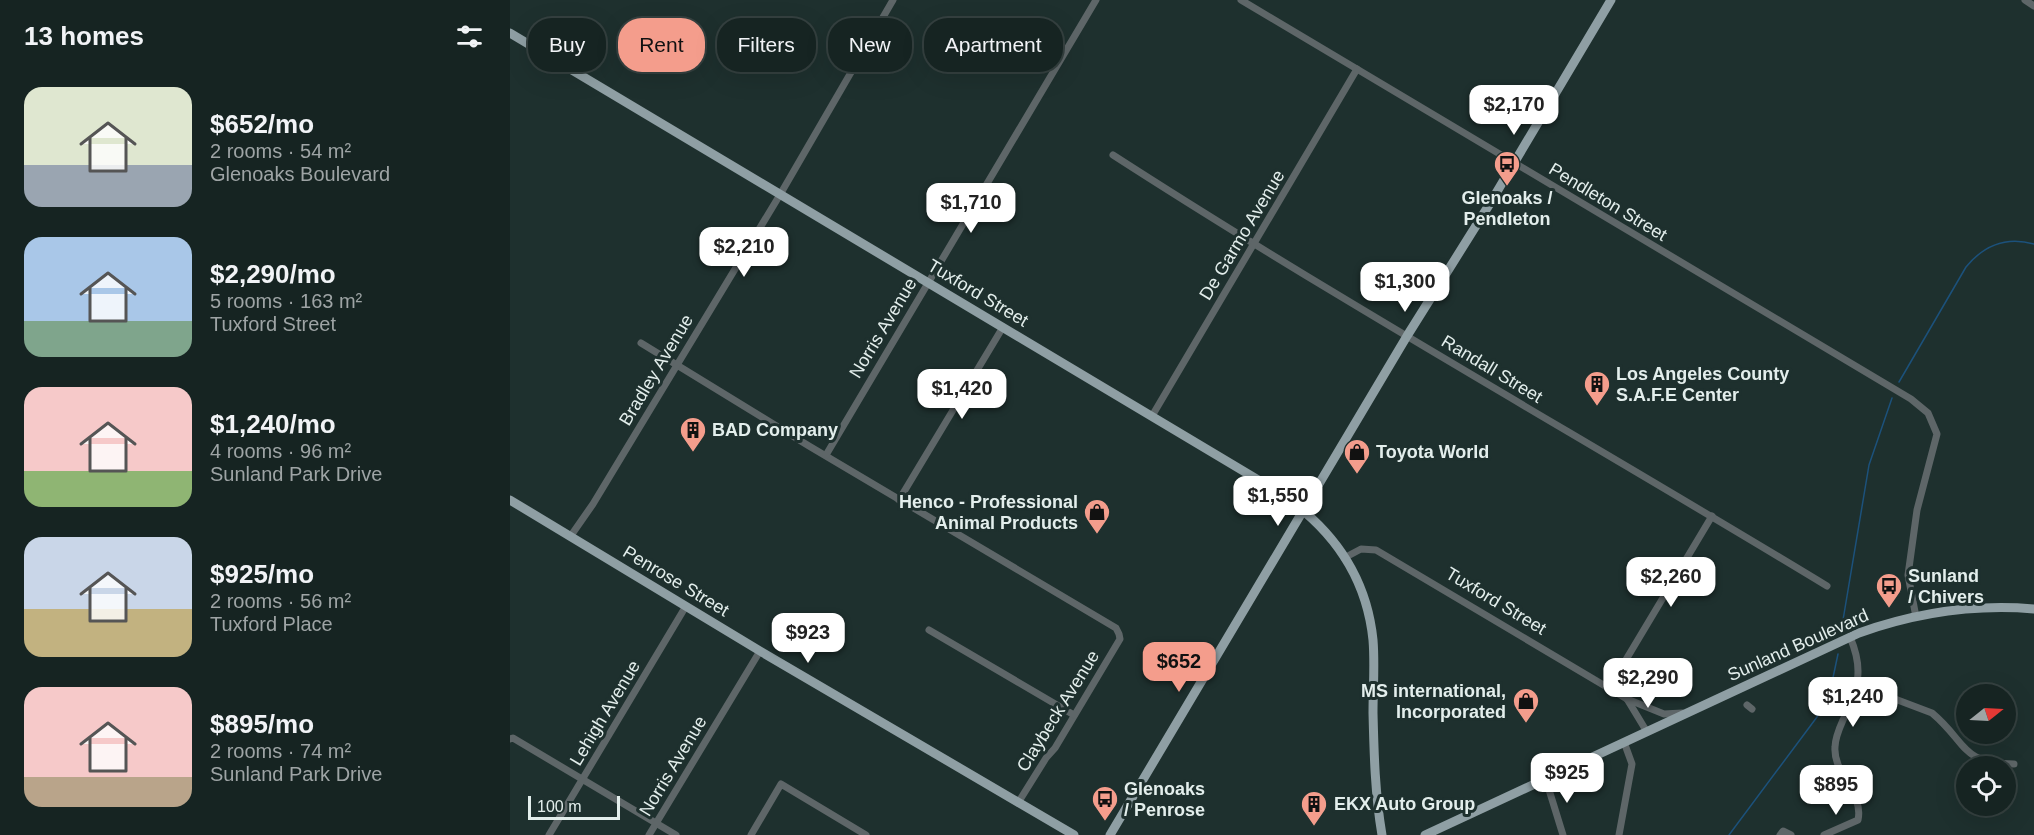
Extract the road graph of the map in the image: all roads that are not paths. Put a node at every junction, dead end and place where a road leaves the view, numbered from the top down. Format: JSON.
{"nodes":[{"id":1,"x":893,"y":0,"type":"edge"},
{"id":2,"x":1096,"y":0,"type":"edge"},
{"id":3,"x":1241,"y":0,"type":"edge"},
{"id":4,"x":1611,"y":0,"type":"edge"},
{"id":5,"x":2025,"y":0,"type":"edge"},
{"id":6,"x":2034,"y":6,"type":"edge"},
{"id":7,"x":510,"y":33,"type":"edge"},
{"id":8,"x":1357,"y":69,"type":"junction"},
{"id":9,"x":1113,"y":155,"type":"dead end"},
{"id":10,"x":1513,"y":164,"type":"junction"},
{"id":11,"x":781,"y":194,"type":"junction"},
{"id":12,"x":1253,"y":244,"type":"junction"},
{"id":13,"x":928,"y":282,"type":"junction"},
{"id":14,"x":1003,"y":327,"type":"junction"},
{"id":15,"x":1407,"y":336,"type":"junction"},
{"id":16,"x":641,"y":343,"type":"dead end"},
{"id":17,"x":676,"y":366,"type":"junction"},
{"id":18,"x":1152,"y":416,"type":"junction"},
{"id":19,"x":825,"y":455,"type":"junction"},
{"id":20,"x":510,"y":500,"type":"edge"},
{"id":21,"x":899,"y":500,"type":"junction"},
{"id":22,"x":1304,"y":510,"type":"junction"},
{"id":23,"x":1712,"y":516,"type":"junction"},
{"id":24,"x":570,"y":537,"type":"junction"},
{"id":25,"x":1344,"y":558,"type":"junction"},
{"id":26,"x":1827,"y":586,"type":"dead end"},
{"id":27,"x":686,"y":606,"type":"junction"},
{"id":28,"x":2034,"y":609,"type":"edge"},
{"id":29,"x":1916,"y":617,"type":"junction"},
{"id":30,"x":929,"y":630,"type":"dead end"},
{"id":31,"x":1850,"y":637,"type":"junction"},
{"id":32,"x":760,"y":651,"type":"junction"},
{"id":33,"x":1858,"y":685,"type":"junction"},
{"id":34,"x":1609,"y":688,"type":"junction"},
{"id":35,"x":1627,"y":699,"type":"junction"},
{"id":36,"x":1699,"y":708,"type":"junction"},
{"id":37,"x":1074,"y":715,"type":"junction"},
{"id":38,"x":1647,"y":732,"type":"junction"},
{"id":39,"x":510,"y":739,"type":"edge"},
{"id":40,"x":1624,"y":742,"type":"junction"},
{"id":41,"x":1973,"y":756,"type":"edge"},
{"id":42,"x":583,"y":779,"type":"junction"},
{"id":43,"x":1546,"y":780,"type":"junction"},
{"id":44,"x":1018,"y":803,"type":"junction"},
{"id":45,"x":656,"y":823,"type":"junction"},
{"id":46,"x":1435,"y":833,"type":"edge"},
{"id":47,"x":549,"y":835,"type":"edge"},
{"id":48,"x":649,"y":835,"type":"edge"},
{"id":49,"x":676,"y":835,"type":"edge"},
{"id":50,"x":751,"y":835,"type":"edge"},
{"id":51,"x":866,"y":835,"type":"edge"},
{"id":52,"x":1074,"y":835,"type":"edge"},
{"id":53,"x":1110,"y":835,"type":"edge"},
{"id":54,"x":1382,"y":835,"type":"edge"},
{"id":55,"x":1425,"y":835,"type":"edge"},
{"id":56,"x":1563,"y":835,"type":"edge"},
{"id":57,"x":1619,"y":835,"type":"edge"},
{"id":58,"x":1780,"y":835,"type":"edge"},
{"id":59,"x":1791,"y":835,"type":"edge"},
{"id":60,"x":1824,"y":835,"type":"edge"}],
"edges":[{"from":1,"to":11,"type":"street","name":"Bradley Avenue"},
{"from":2,"to":13,"type":"street","name":"Norris Avenue"},
{"from":3,"to":8,"type":"street","name":"Pendleton Street"},
{"from":4,"to":10,"type":"main road"},
{"from":5,"to":6,"type":"street"},
{"from":7,"to":11,"type":"main road","name":"Tuxford Street"},
{"from":8,"to":10,"type":"street","name":"Pendleton Street"},
{"from":8,"to":12,"type":"street","name":"De Garmo Avenue"},
{"from":9,"to":12,"type":"street","name":"Randall Street"},
{"from":10,"to":15,"type":"main road"},
{"from":10,"to":29,"type":"street","name":"Pendleton Street"},
{"from":11,"to":13,"type":"main road","name":"Tuxford Street"},
{"from":11,"to":17,"type":"street","name":"Bradley Avenue"},
{"from":12,"to":15,"type":"street","name":"Randall Street"},
{"from":12,"to":18,"type":"street","name":"De Garmo Avenue"},
{"from":13,"to":14,"type":"main road","name":"Tuxford Street"},
{"from":13,"to":19,"type":"street","name":"Norris Avenue"},
{"from":14,"to":18,"type":"main road","name":"Tuxford Street"},
{"from":14,"to":21,"type":"street"},
{"from":15,"to":22,"type":"main road"},
{"from":15,"to":23,"type":"street","name":"Randall Street"},
{"from":16,"to":17,"type":"street"},
{"from":17,"to":19,"type":"street"},
{"from":17,"to":24,"type":"street","name":"Bradley Avenue"},
{"from":18,"to":22,"type":"main road","name":"Tuxford Street"},
{"from":19,"to":21,"type":"street"},
{"from":20,"to":24,"type":"main road","name":"Penrose Street"},
{"from":21,"to":37,"type":"street","name":"Claybeck Avenue"},
{"from":22,"to":25,"type":"main road","name":"Tuxford Street"},
{"from":22,"to":53,"type":"main road"},
{"from":23,"to":26,"type":"street","name":"Randall Street"},
{"from":23,"to":34,"type":"street"},
{"from":24,"to":27,"type":"main road","name":"Penrose Street"},
{"from":25,"to":34,"type":"street","name":"Tuxford Street"},
{"from":25,"to":54,"type":"main road","name":"Tuxford Street"},
{"from":27,"to":32,"type":"main road","name":"Penrose Street"},
{"from":27,"to":42,"type":"street","name":"Lehigh Avenue"},
{"from":28,"to":29,"type":"main road","name":"Sunland Boulevard"},
{"from":29,"to":31,"type":"main road","name":"Sunland Boulevard"},
{"from":30,"to":37,"type":"street"},
{"from":31,"to":33,"type":"street"},
{"from":31,"to":36,"type":"main road","name":"Sunland Boulevard"},
{"from":32,"to":44,"type":"main road","name":"Penrose Street"},
{"from":32,"to":45,"type":"street","name":"Norris Avenue"},
{"from":33,"to":41,"type":"street"},
{"from":33,"to":60,"type":"street"},
{"from":34,"to":35,"type":"street","name":"Tuxford Street"},
{"from":35,"to":36,"type":"street","name":"Tuxford Street"},
{"from":35,"to":38,"type":"street","name":"Tuxford Street"},
{"from":36,"to":38,"type":"main road","name":"Sunland Boulevard"},
{"from":37,"to":44,"type":"street","name":"Claybeck Avenue"},
{"from":38,"to":40,"type":"main road","name":"Sunland Boulevard"},
{"from":39,"to":42,"type":"street"},
{"from":40,"to":43,"type":"main road","name":"Sunland Boulevard"},
{"from":40,"to":57,"type":"street"},
{"from":42,"to":45,"type":"street"},
{"from":42,"to":47,"type":"street","name":"Lehigh Avenue"},
{"from":43,"to":46,"type":"main road","name":"Sunland Boulevard"},
{"from":43,"to":56,"type":"street"},
{"from":44,"to":52,"type":"main road","name":"Penrose Street"},
{"from":45,"to":48,"type":"street","name":"Norris Avenue"},
{"from":45,"to":49,"type":"street"},
{"from":46,"to":55,"type":"main road","name":"Sunland Boulevard"},
{"from":50,"to":51,"type":"street"},
{"from":58,"to":59,"type":"street"}]}
